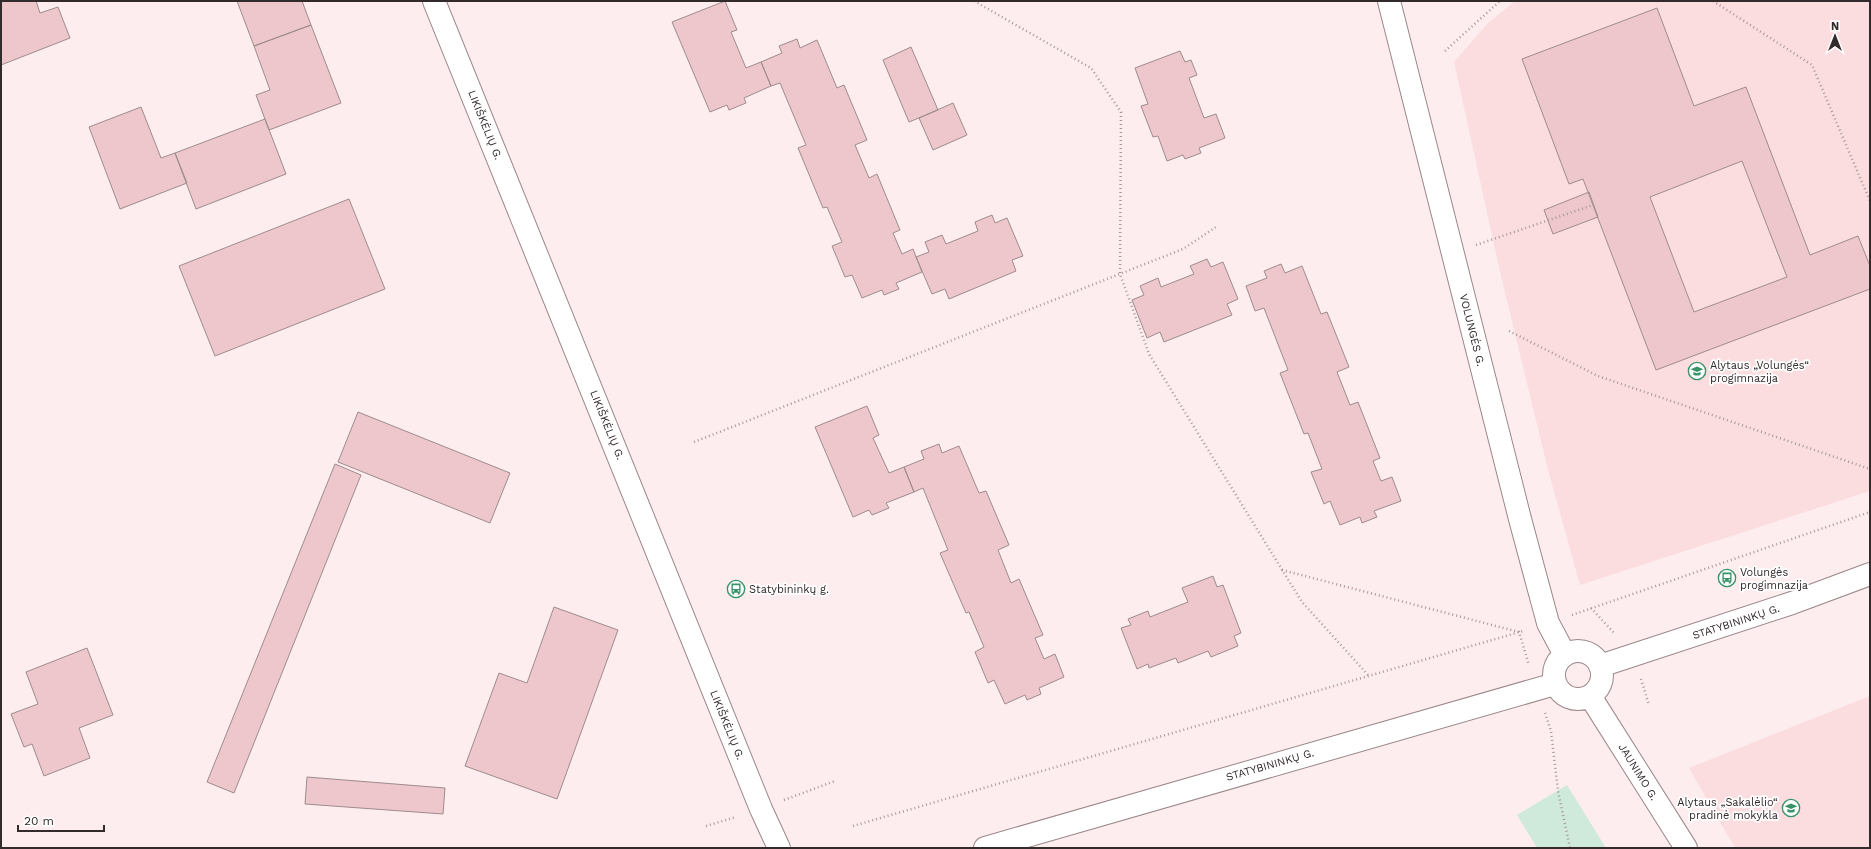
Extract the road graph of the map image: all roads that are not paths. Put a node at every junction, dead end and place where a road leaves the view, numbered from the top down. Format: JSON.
{"nodes":[{"id":1,"x":434,"y":1,"type":"edge"},
{"id":2,"x":1389,"y":1,"type":"edge"},
{"id":3,"x":1870,"y":574,"type":"edge"},
{"id":4,"x":1565,"y":655,"type":"junction"},
{"id":5,"x":1600,"y":666,"type":"junction"},
{"id":6,"x":1546,"y":686,"type":"junction"},
{"id":7,"x":1590,"y":696,"type":"junction"},
{"id":8,"x":779,"y":848,"type":"edge"},
{"id":9,"x":985,"y":848,"type":"edge"},
{"id":10,"x":1686,"y":848,"type":"edge"}],
"edges":[{"from":1,"to":8,"type":"street","name":"LIKIŠKĖLIŲ G."},
{"from":2,"to":4,"type":"street","name":"VOLUNGĖS G."},
{"from":3,"to":5,"type":"street","name":"STATYBININKŲ G."},
{"from":4,"to":5,"type":"street"},
{"from":4,"to":6,"type":"street"},
{"from":5,"to":7,"type":"street"},
{"from":6,"to":7,"type":"street"},
{"from":6,"to":9,"type":"street","name":"STATYBININKŲ G."},
{"from":7,"to":10,"type":"street","name":"JAUNIMO G."}]}
